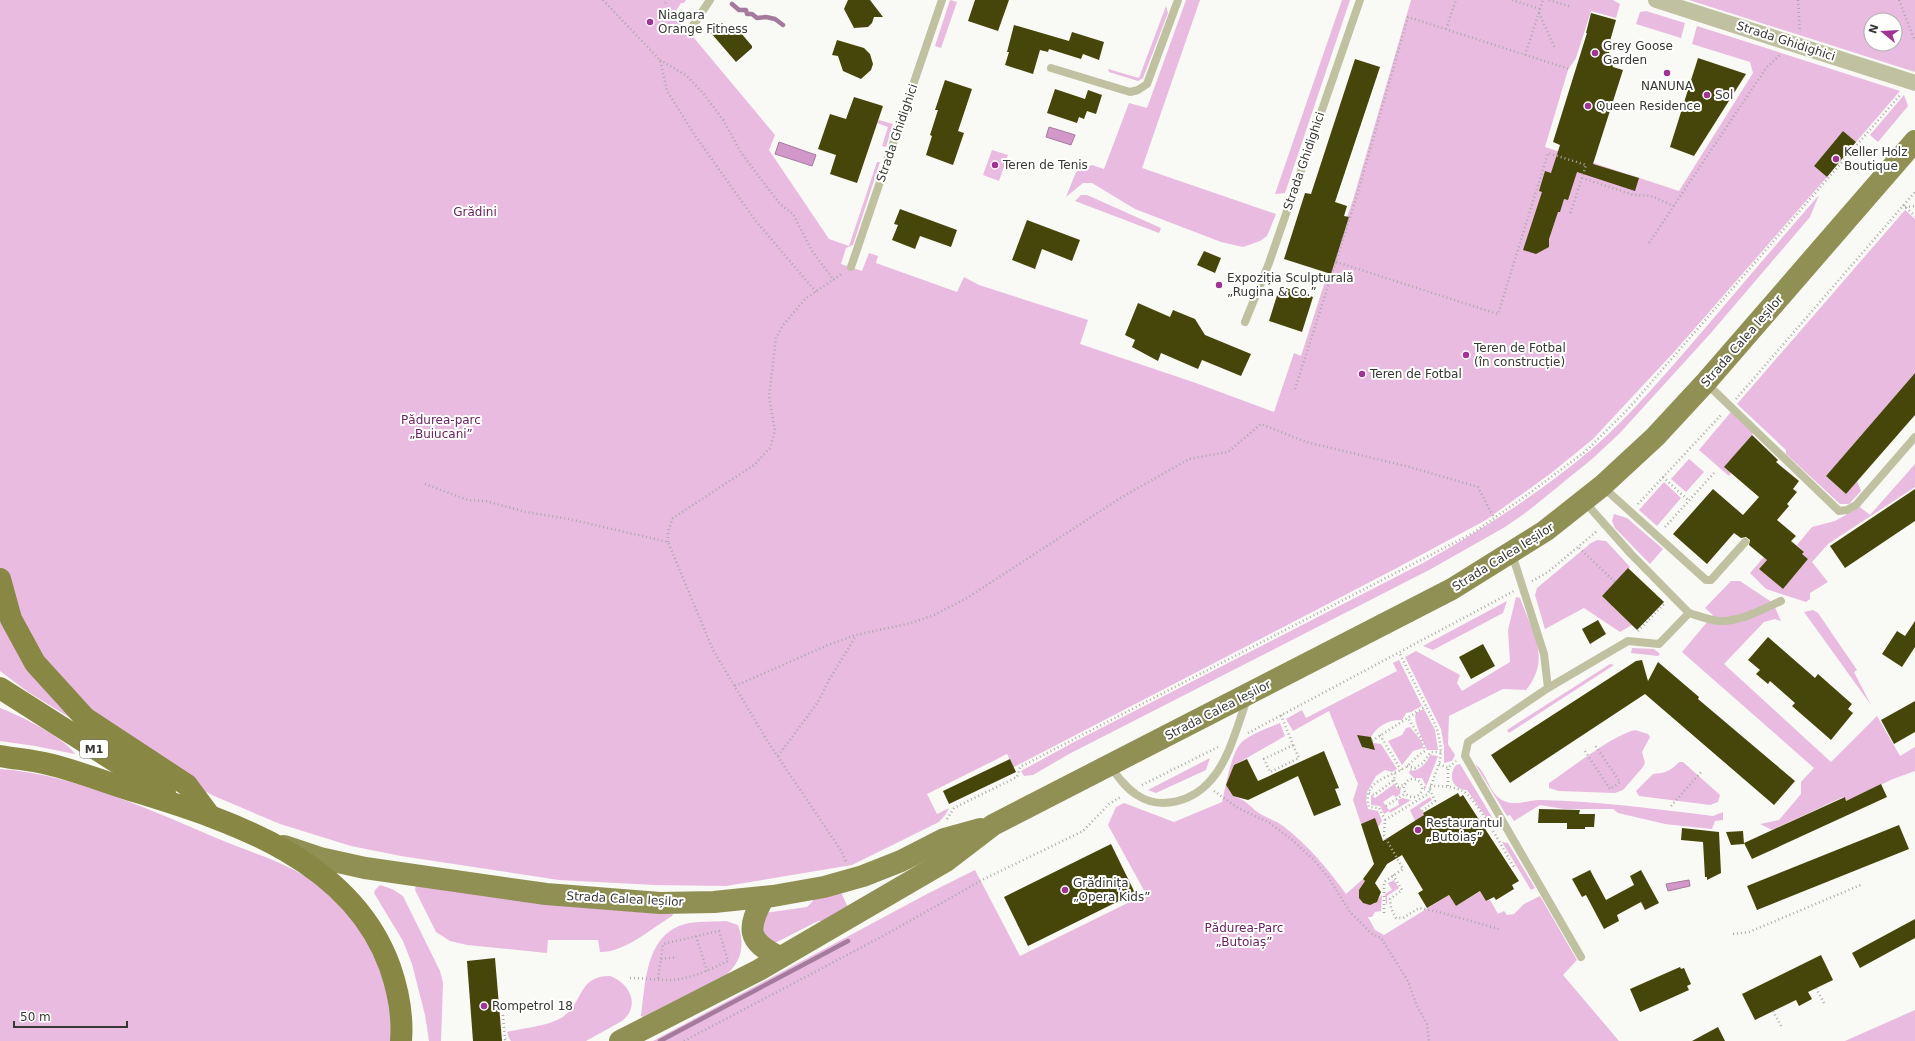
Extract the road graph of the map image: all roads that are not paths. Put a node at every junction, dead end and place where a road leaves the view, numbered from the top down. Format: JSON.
{"nodes":[{"id":1,"x":710,"y":0,"type":"edge"},
{"id":2,"x":942,"y":0,"type":"edge"},
{"id":3,"x":1178,"y":0,"type":"edge"},
{"id":4,"x":1360,"y":0,"type":"edge"},
{"id":5,"x":1656,"y":0,"type":"edge"},
{"id":6,"x":692,"y":27,"type":"dead end"},
{"id":7,"x":1051,"y":68,"type":"dead end"},
{"id":8,"x":1915,"y":83,"type":"edge"},
{"id":9,"x":1912,"y":148,"type":"edge"},
{"id":10,"x":851,"y":267,"type":"road end"},
{"id":11,"x":1245,"y":322,"type":"dead end"},
{"id":12,"x":1706,"y":382,"type":"junction"},
{"id":13,"x":1915,"y":436,"type":"edge"},
{"id":14,"x":1602,"y":486,"type":"junction"},
{"id":15,"x":1584,"y":501,"type":"junction"},
{"id":16,"x":1746,"y":542,"type":"dead end"},
{"id":17,"x":1512,"y":553,"type":"junction"},
{"id":18,"x":0,"y":579,"type":"edge"},
{"id":19,"x":1781,"y":601,"type":"dead end"},
{"id":20,"x":1689,"y":613,"type":"junction"},
{"id":21,"x":0,"y":688,"type":"edge"},
{"id":22,"x":1548,"y":688,"type":"junction"},
{"id":23,"x":1248,"y":695,"type":"junction"},
{"id":24,"x":0,"y":756,"type":"edge"},
{"id":25,"x":1110,"y":766,"type":"junction"},
{"id":26,"x":189,"y":808,"type":"junction"},
{"id":27,"x":210,"y":816,"type":"junction"},
{"id":28,"x":993,"y":825,"type":"junction"},
{"id":29,"x":274,"y":843,"type":"junction"},
{"id":30,"x":764,"y":897,"type":"junction"},
{"id":31,"x":780,"y":957,"type":"junction"},
{"id":32,"x":1581,"y":958,"type":"dead end"},
{"id":33,"x":401,"y":1041,"type":"edge"},
{"id":34,"x":620,"y":1041,"type":"edge"}],
"edges":[{"from":1,"to":6,"type":"lane"},
{"from":2,"to":10,"type":"lane","name":"Strada Ghidighici"},
{"from":3,"to":7,"type":"lane"},
{"from":4,"to":11,"type":"lane","name":"Strada Ghidighici"},
{"from":5,"to":8,"type":"street","name":"Strada Ghidighici"},
{"from":9,"to":12,"type":"main road","name":"Strada Calea Ieșilor"},
{"from":12,"to":13,"type":"lane"},
{"from":12,"to":14,"type":"main road","name":"Strada Calea Ieșilor"},
{"from":14,"to":15,"type":"main road","name":"Strada Calea Ieșilor"},
{"from":14,"to":16,"type":"lane"},
{"from":15,"to":17,"type":"main road","name":"Strada Calea Ieșilor"},
{"from":15,"to":20,"type":"lane"},
{"from":17,"to":22,"type":"lane"},
{"from":17,"to":23,"type":"main road","name":"Strada Calea Ieșilor"},
{"from":18,"to":27,"type":"highway"},
{"from":19,"to":20,"type":"lane"},
{"from":20,"to":22,"type":"lane"},
{"from":21,"to":26,"type":"highway","number":"M1"},
{"from":22,"to":32,"type":"lane"},
{"from":23,"to":25,"type":"main road","name":"Strada Calea Ieșilor"},
{"from":23,"to":25,"type":"lane"},
{"from":24,"to":26,"type":"highway"},
{"from":25,"to":28,"type":"main road","name":"Strada Calea Ieșilor"},
{"from":26,"to":27,"type":"highway"},
{"from":27,"to":29,"type":"highway"},
{"from":28,"to":30,"type":"main road","name":"Strada Calea Ieșilor"},
{"from":28,"to":31,"type":"main road","name":"Strada Calea Ieșilor"},
{"from":29,"to":30,"type":"main road","name":"Strada Calea Ieșilor"},
{"from":29,"to":33,"type":"highway"},
{"from":30,"to":31,"type":"main road"},
{"from":31,"to":34,"type":"main road","name":"Strada Calea Ieșilor"}]}
